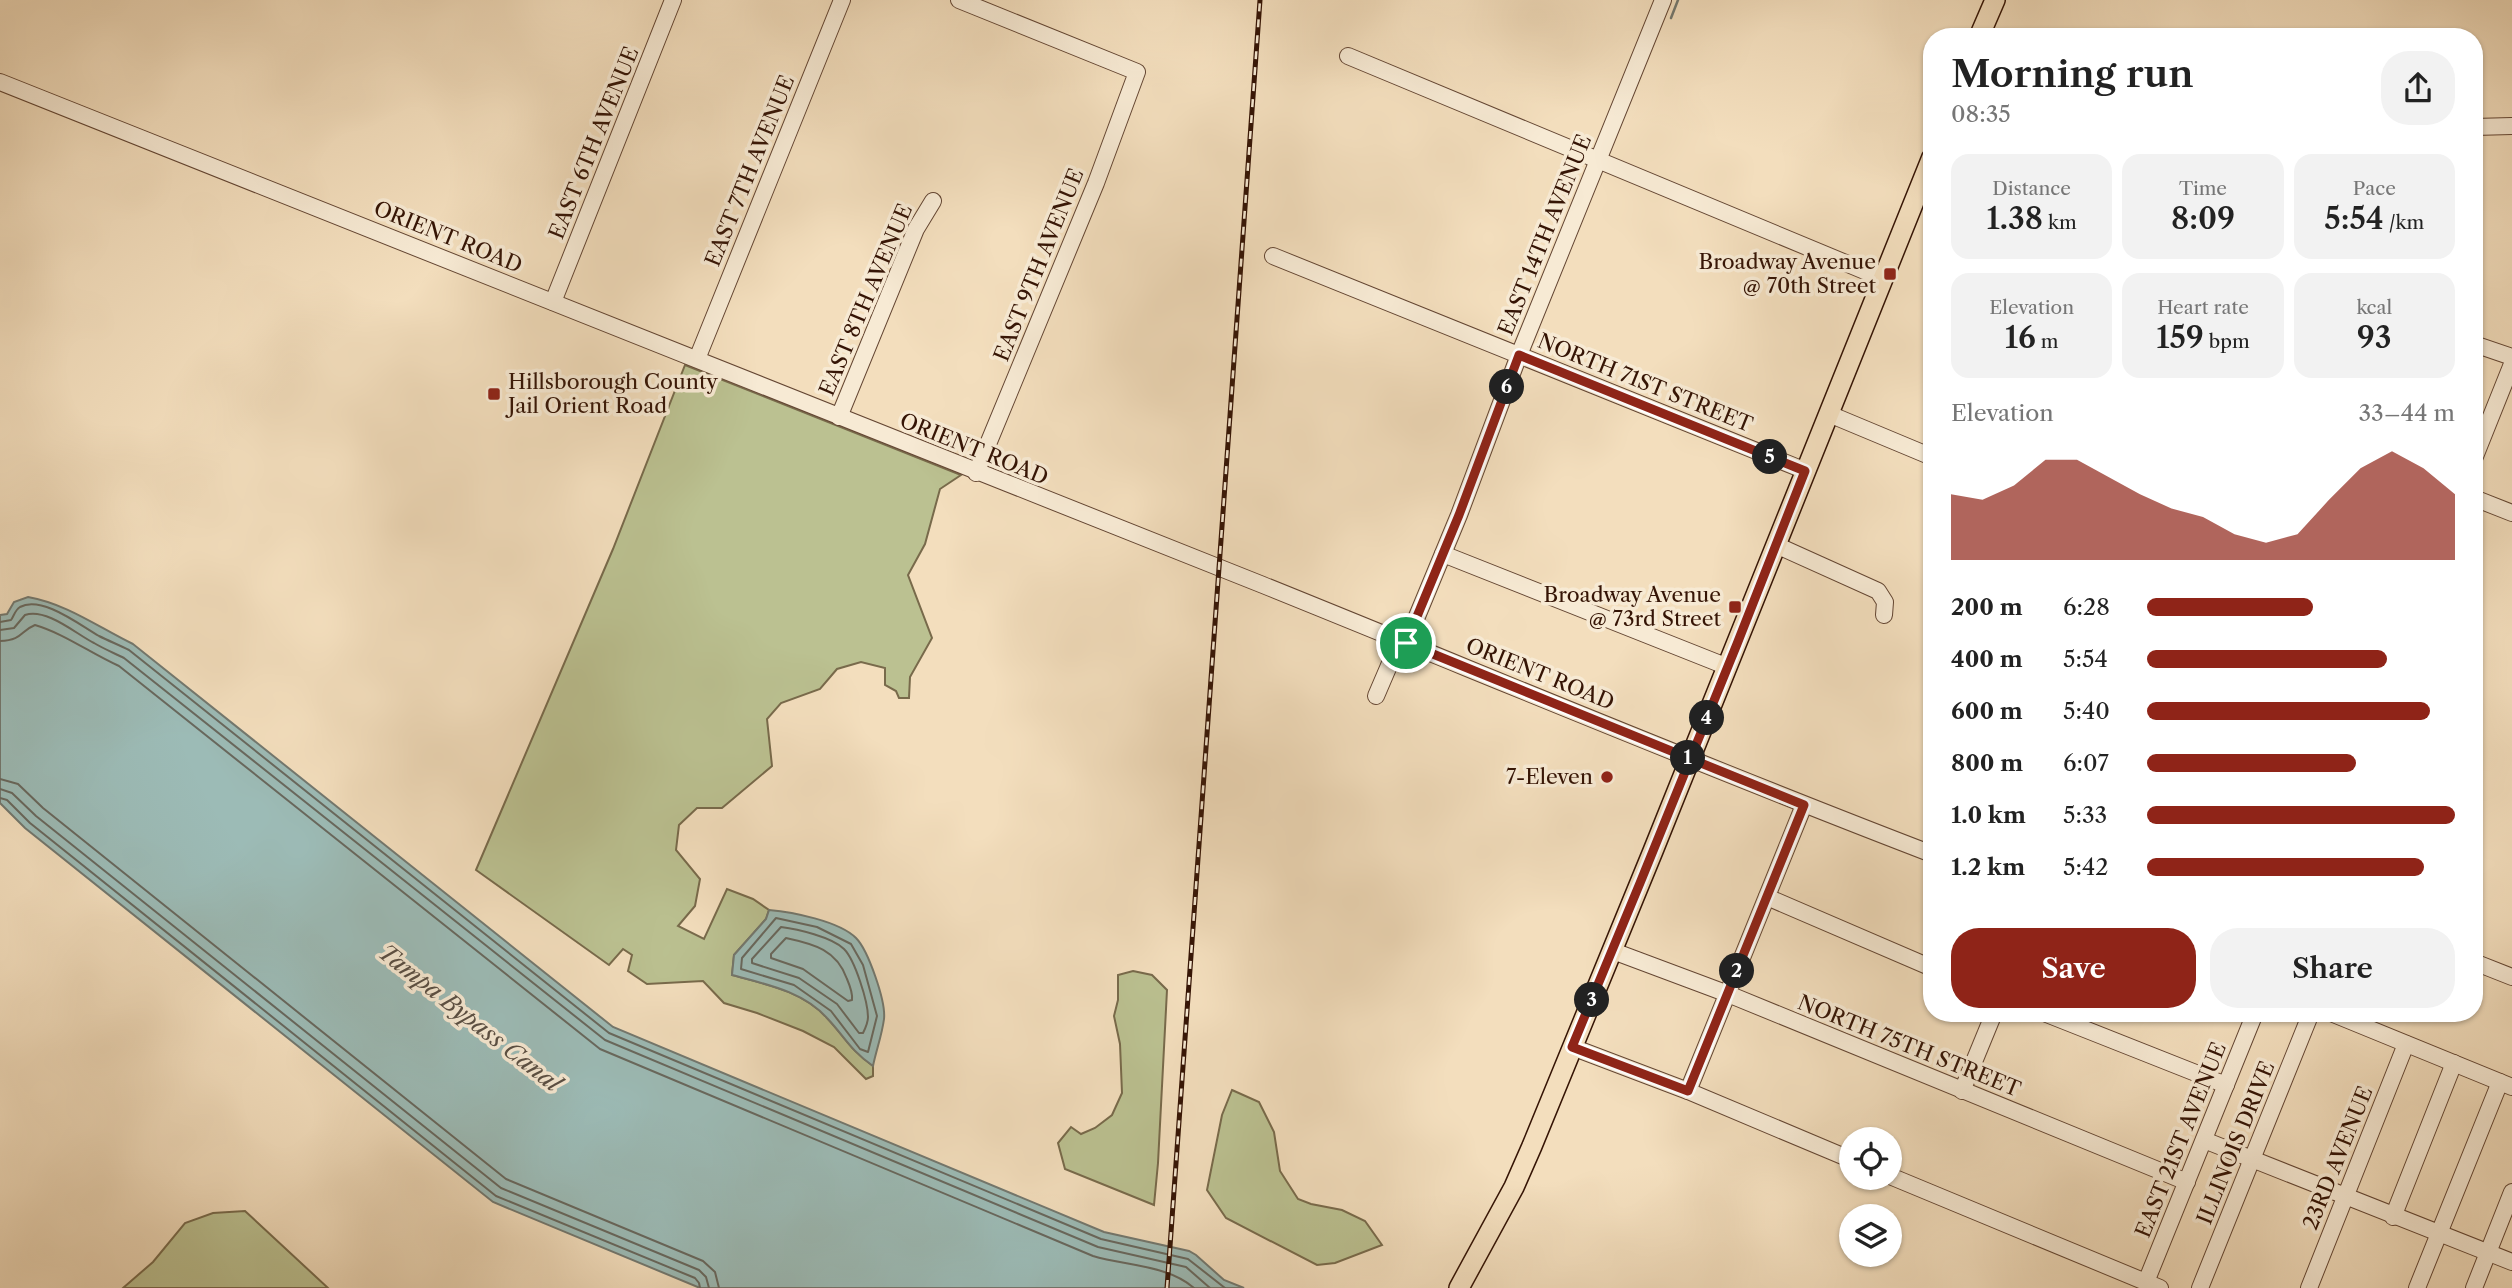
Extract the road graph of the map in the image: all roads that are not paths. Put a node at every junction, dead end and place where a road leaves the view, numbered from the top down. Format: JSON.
{"nodes":[{"id":1,"x":673,"y":0,"type":"edge"},
{"id":2,"x":842,"y":0,"type":"edge"},
{"id":3,"x":959,"y":0,"type":"edge"},
{"id":4,"x":1003,"y":0,"type":"edge"},
{"id":5,"x":1663,"y":0,"type":"edge"},
{"id":6,"x":1995,"y":0,"type":"edge"},
{"id":7,"x":997,"y":16,"type":"junction"},
{"id":8,"x":1984,"y":28,"type":"edge"},
{"id":9,"x":1348,"y":56,"type":"dead end"},
{"id":10,"x":0,"y":82,"type":"edge"},
{"id":11,"x":2512,"y":126,"type":"edge"},
{"id":12,"x":2483,"y":127,"type":"edge"},
{"id":13,"x":1597,"y":159,"type":"junction"},
{"id":14,"x":1923,"y":180,"type":"edge"},
{"id":15,"x":933,"y":201,"type":"dead end"},
{"id":16,"x":1273,"y":256,"type":"dead end"},
{"id":17,"x":1884,"y":279,"type":"junction"},
{"id":18,"x":553,"y":302,"type":"junction"},
{"id":19,"x":2483,"y":347,"type":"edge"},
{"id":20,"x":1519,"y":355,"type":"junction"},
{"id":21,"x":2512,"y":357,"type":"edge"},
{"id":22,"x":697,"y":359,"type":"junction"},
{"id":23,"x":2512,"y":364,"type":"edge"},
{"id":24,"x":1829,"y":414,"type":"junction"},
{"id":25,"x":839,"y":417,"type":"junction"},
{"id":26,"x":2483,"y":436,"type":"edge"},
{"id":27,"x":1923,"y":453,"type":"edge"},
{"id":28,"x":1805,"y":471,"type":"junction"},
{"id":29,"x":976,"y":472,"type":"junction"},
{"id":30,"x":2483,"y":502,"type":"edge"},
{"id":31,"x":2512,"y":513,"type":"edge"},
{"id":32,"x":1776,"y":545,"type":"junction"},
{"id":33,"x":1443,"y":554,"type":"junction"},
{"id":34,"x":1884,"y":615,"type":"dead end"},
{"id":35,"x":1403,"y":641,"type":"junction"},
{"id":36,"x":1728,"y":667,"type":"junction"},
{"id":37,"x":1376,"y":696,"type":"dead end"},
{"id":38,"x":1690,"y":759,"type":"junction"},
{"id":39,"x":1804,"y":805,"type":"junction"},
{"id":40,"x":1923,"y":851,"type":"edge"},
{"id":41,"x":1767,"y":897,"type":"junction"},
{"id":42,"x":1613,"y":951,"type":"junction"},
{"id":43,"x":1923,"y":964,"type":"edge"},
{"id":44,"x":2483,"y":966,"type":"edge"},
{"id":45,"x":2512,"y":977,"type":"edge"},
{"id":46,"x":1728,"y":994,"type":"junction"},
{"id":47,"x":1990,"y":1022,"type":"edge"},
{"id":48,"x":2067,"y":1022,"type":"edge"},
{"id":49,"x":2252,"y":1022,"type":"edge"},
{"id":50,"x":2307,"y":1022,"type":"edge"},
{"id":51,"x":2352,"y":1022,"type":"edge"},
{"id":52,"x":2406,"y":1044,"type":"junction"},
{"id":53,"x":1572,"y":1047,"type":"junction"},
{"id":54,"x":2454,"y":1063,"type":"junction"},
{"id":55,"x":2506,"y":1084,"type":"edge"},
{"id":56,"x":2227,"y":1085,"type":"junction"},
{"id":57,"x":1688,"y":1091,"type":"junction"},
{"id":58,"x":1962,"y":1091,"type":"junction"},
{"id":59,"x":2204,"y":1140,"type":"junction"},
{"id":60,"x":1839,"y":1155,"type":"edge"},
{"id":61,"x":2252,"y":1160,"type":"junction"},
{"id":62,"x":1902,"y":1181,"type":"edge"},
{"id":63,"x":2187,"y":1182,"type":"junction"},
{"id":64,"x":2512,"y":1192,"type":"edge"},
{"id":65,"x":2346,"y":1198,"type":"junction"},
{"id":66,"x":2393,"y":1217,"type":"junction"},
{"id":67,"x":2439,"y":1234,"type":"junction"},
{"id":68,"x":2488,"y":1253,"type":"junction"},
{"id":69,"x":2512,"y":1262,"type":"edge"},
{"id":70,"x":2153,"y":1285,"type":"edge"},
{"id":71,"x":1459,"y":1288,"type":"edge"},
{"id":72,"x":2200,"y":1288,"type":"edge"},
{"id":73,"x":2309,"y":1288,"type":"edge"},
{"id":74,"x":2417,"y":1288,"type":"edge"},
{"id":75,"x":2474,"y":1288,"type":"edge"}],
"edges":[{"from":1,"to":18,"type":"street","name":"EAST 6TH AVENUE"},
{"from":2,"to":22,"type":"street","name":"EAST 7TH AVENUE"},
{"from":3,"to":7,"type":"street"},
{"from":4,"to":7,"type":"street"},
{"from":5,"to":13,"type":"street","name":"EAST 14TH AVENUE"},
{"from":6,"to":8,"type":"main road"},
{"from":7,"to":29,"type":"street","name":"EAST 9TH AVENUE"},
{"from":9,"to":13,"type":"street"},
{"from":10,"to":18,"type":"street","name":"ORIENT ROAD"},
{"from":11,"to":12,"type":"street"},
{"from":13,"to":17,"type":"street"},
{"from":13,"to":20,"type":"street","name":"EAST 14TH AVENUE"},
{"from":14,"to":17,"type":"main road"},
{"from":15,"to":25,"type":"street","name":"EAST 8TH AVENUE"},
{"from":16,"to":20,"type":"street","name":"NORTH 71ST STREET"},
{"from":17,"to":24,"type":"main road"},
{"from":18,"to":22,"type":"street","name":"ORIENT ROAD"},
{"from":19,"to":21,"type":"street"},
{"from":20,"to":28,"type":"street","name":"NORTH 71ST STREET"},
{"from":20,"to":33,"type":"street","name":"EAST 14TH AVENUE"},
{"from":22,"to":25,"type":"street","name":"ORIENT ROAD"},
{"from":23,"to":26,"type":"street"},
{"from":24,"to":27,"type":"street"},
{"from":24,"to":28,"type":"main road"},
{"from":25,"to":29,"type":"street","name":"ORIENT ROAD"},
{"from":28,"to":32,"type":"main road"},
{"from":29,"to":35,"type":"street","name":"ORIENT ROAD"},
{"from":30,"to":31,"type":"street"},
{"from":32,"to":34,"type":"street"},
{"from":32,"to":36,"type":"main road"},
{"from":33,"to":35,"type":"street","name":"EAST 14TH AVENUE"},
{"from":33,"to":36,"type":"street"},
{"from":35,"to":37,"type":"street","name":"EAST 14TH AVENUE"},
{"from":35,"to":38,"type":"street","name":"ORIENT ROAD"},
{"from":36,"to":38,"type":"main road"},
{"from":38,"to":39,"type":"street","name":"ORIENT ROAD"},
{"from":38,"to":42,"type":"main road"},
{"from":39,"to":40,"type":"street","name":"ORIENT ROAD"},
{"from":39,"to":41,"type":"street"},
{"from":41,"to":43,"type":"street"},
{"from":41,"to":46,"type":"street"},
{"from":42,"to":46,"type":"street","name":"NORTH 75TH STREET"},
{"from":42,"to":53,"type":"main road"},
{"from":44,"to":45,"type":"street"},
{"from":46,"to":57,"type":"street"},
{"from":46,"to":58,"type":"street","name":"NORTH 75TH STREET"},
{"from":47,"to":58,"type":"street"},
{"from":48,"to":56,"type":"street"},
{"from":49,"to":56,"type":"street","name":"EAST 21ST AVENUE"},
{"from":50,"to":61,"type":"street","name":"ILLINOIS DRIVE"},
{"from":51,"to":52,"type":"street"},
{"from":52,"to":54,"type":"street"},
{"from":52,"to":65,"type":"street","name":"23RD AVENUE"},
{"from":53,"to":57,"type":"street"},
{"from":53,"to":71,"type":"main road"},
{"from":54,"to":55,"type":"street"},
{"from":54,"to":66,"type":"street"},
{"from":55,"to":67,"type":"street"},
{"from":56,"to":59,"type":"street","name":"EAST 21ST AVENUE"},
{"from":57,"to":60,"type":"street"},
{"from":58,"to":63,"type":"street","name":"NORTH 75TH STREET"},
{"from":59,"to":61,"type":"street"},
{"from":59,"to":63,"type":"street","name":"EAST 21ST AVENUE"},
{"from":61,"to":65,"type":"street"},
{"from":61,"to":72,"type":"street","name":"ILLINOIS DRIVE"},
{"from":62,"to":70,"type":"street"},
{"from":63,"to":70,"type":"street","name":"EAST 21ST AVENUE"},
{"from":64,"to":68,"type":"street"},
{"from":65,"to":66,"type":"street"},
{"from":65,"to":73,"type":"street","name":"23RD AVENUE"},
{"from":66,"to":67,"type":"street"},
{"from":67,"to":68,"type":"street"},
{"from":67,"to":74,"type":"street"},
{"from":68,"to":69,"type":"street"},
{"from":68,"to":75,"type":"street"}]}
